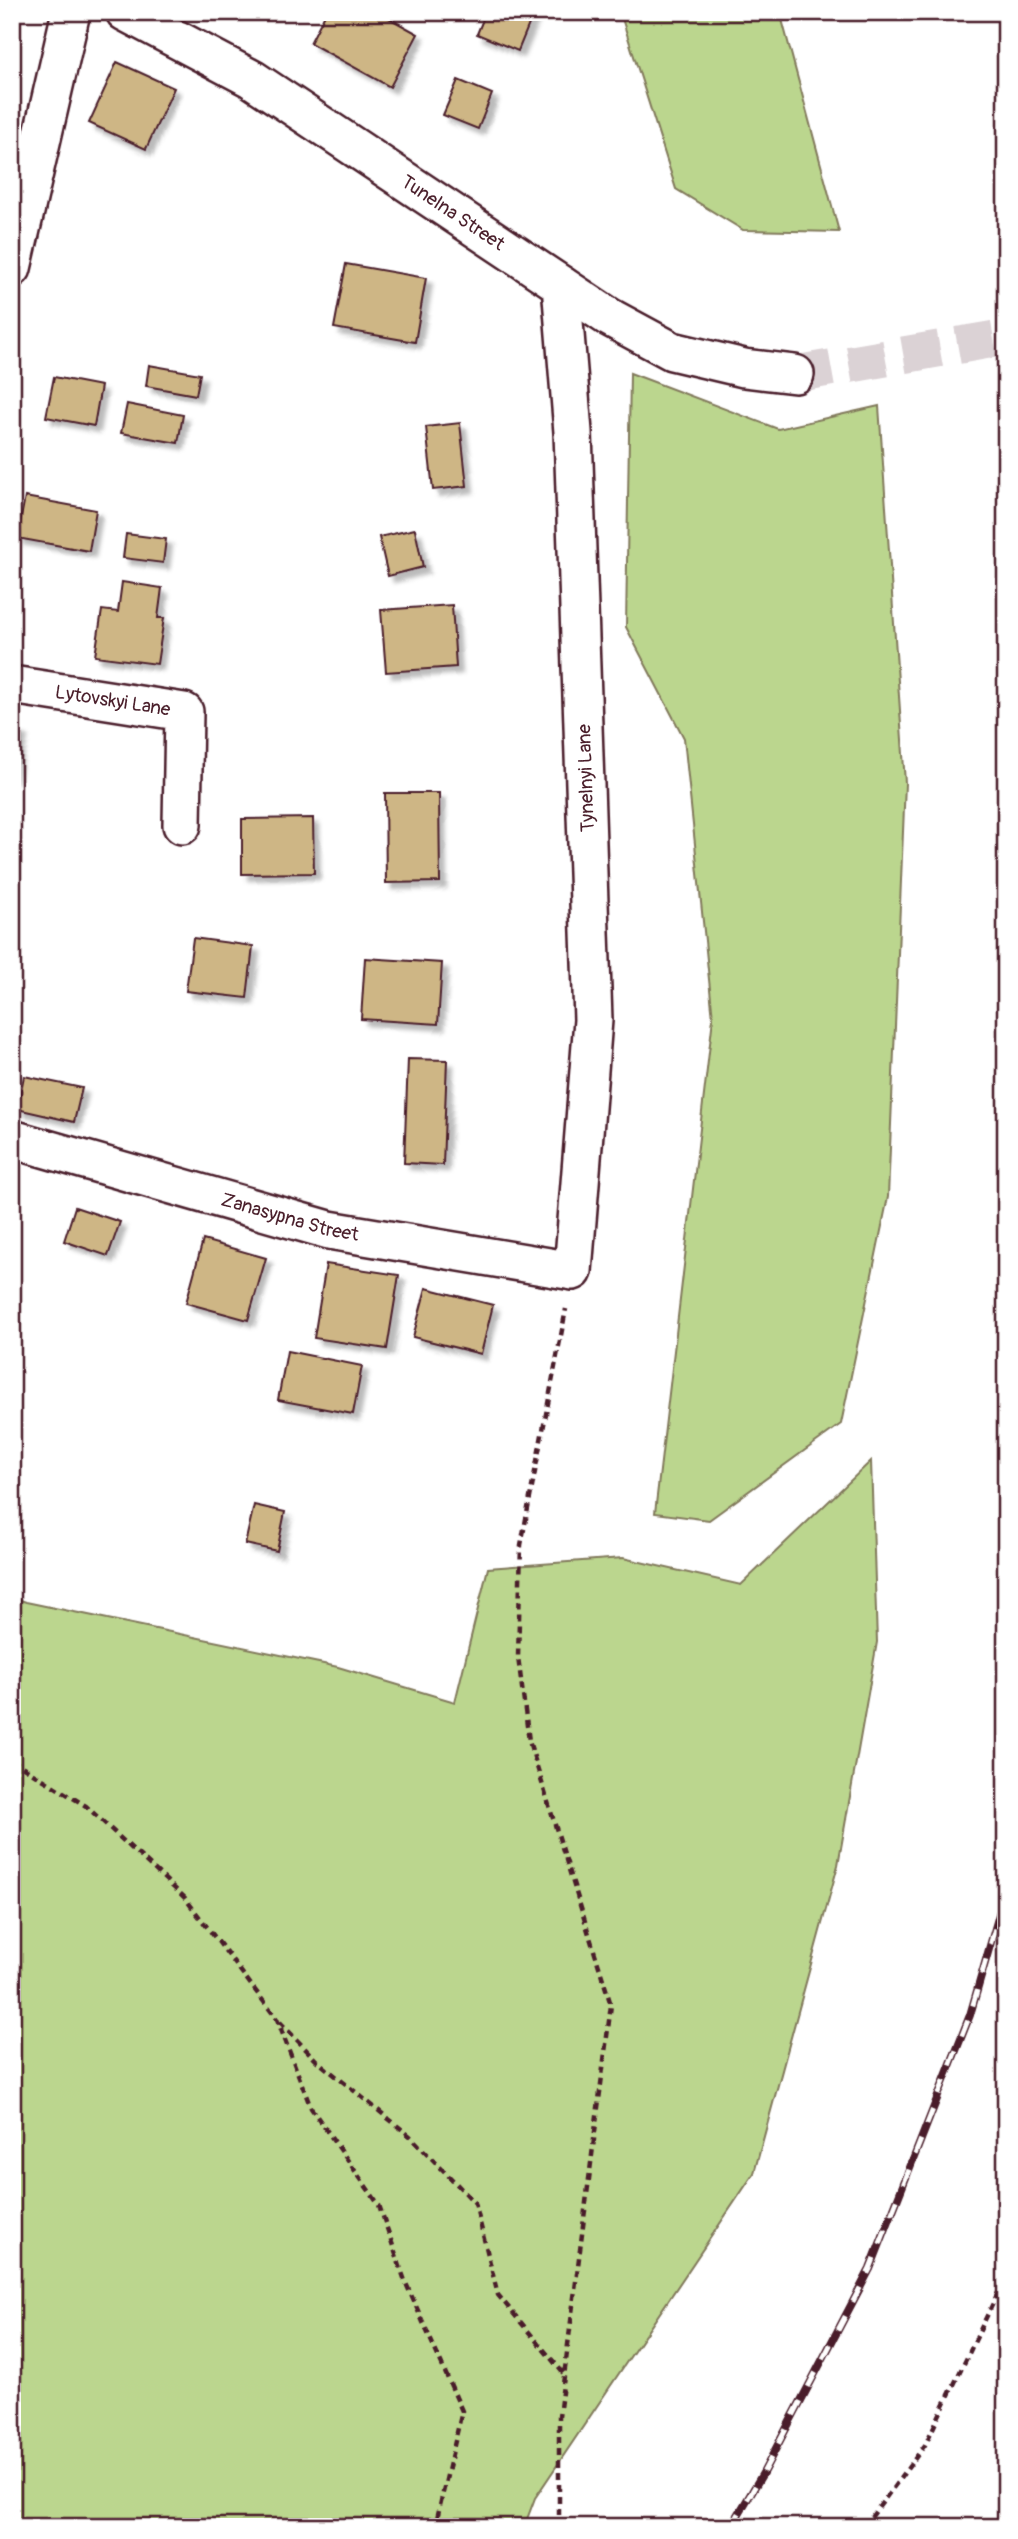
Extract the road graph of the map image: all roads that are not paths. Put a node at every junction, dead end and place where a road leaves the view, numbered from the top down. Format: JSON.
{"nodes":[{"id":1,"x":71,"y":12,"type":"edge"},
{"id":2,"x":125,"y":12,"type":"edge"},
{"id":3,"x":12,"y":268,"type":"edge"},
{"id":4,"x":561,"y":285,"type":"junction"},
{"id":5,"x":795,"y":374,"type":"tunnel mouth"},
{"id":6,"x":12,"y":685,"type":"edge"},
{"id":7,"x":183,"y":825,"type":"dead end"},
{"id":8,"x":12,"y":1139,"type":"edge"},
{"id":9,"x":573,"y":1271,"type":"joint"}],
"edges":[{"from":1,"to":3,"type":"street"},
{"from":2,"to":4,"type":"street","name":"Tunelna Street"},
{"from":4,"to":5,"type":"street","name":"Tunelna Street"},
{"from":4,"to":9,"type":"street","name":"Tynelnyi Lane"},
{"from":6,"to":7,"type":"street","name":"Lytovskyi Lane"},
{"from":8,"to":9,"type":"street","name":"Zanasypna Street"}]}
